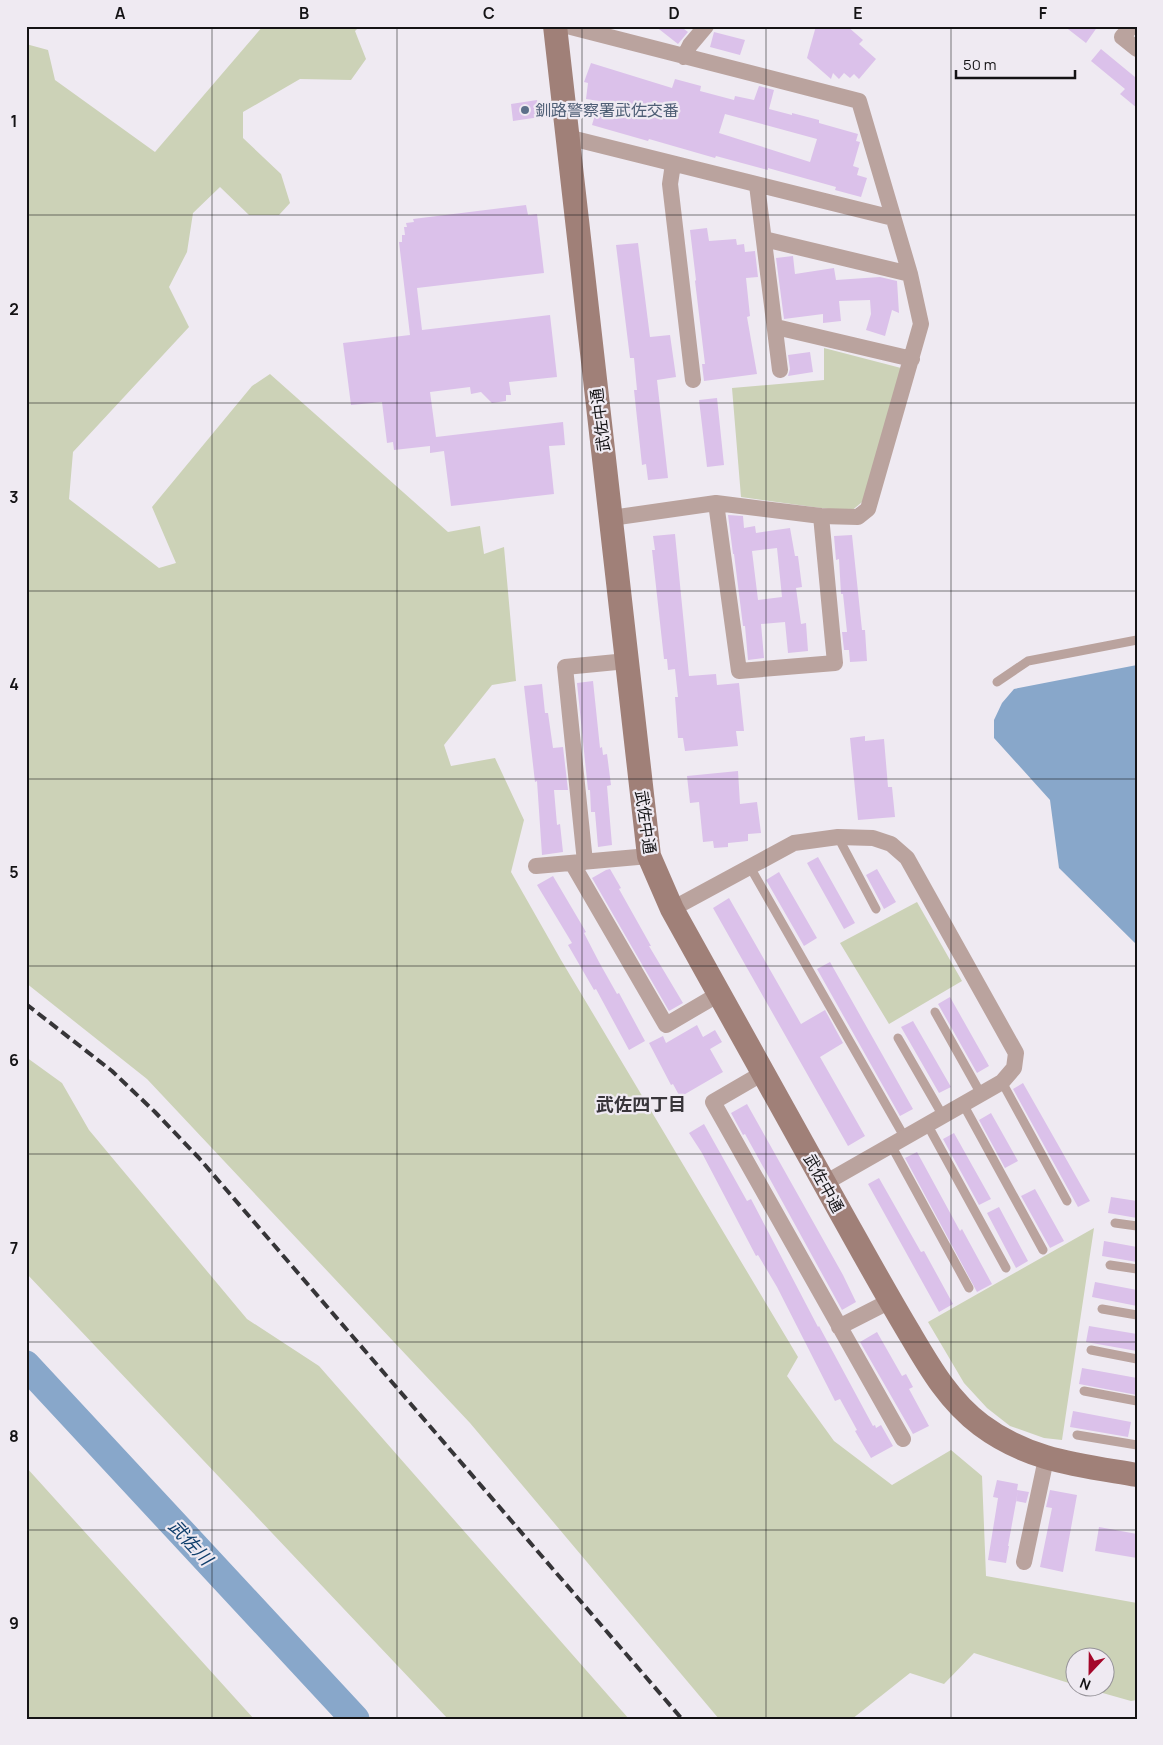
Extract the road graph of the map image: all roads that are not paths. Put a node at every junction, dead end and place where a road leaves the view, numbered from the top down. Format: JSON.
{"nodes":[{"id":1,"x":556,"y":26,"type":"edge"},
{"id":2,"x":566,"y":26,"type":"edge"},
{"id":3,"x":706,"y":26,"type":"edge"},
{"id":4,"x":1132,"y":26,"type":"edge"},
{"id":5,"x":1137,"y":50,"type":"edge"},
{"id":6,"x":684,"y":57,"type":"junction"},
{"id":7,"x":567,"y":137,"type":"junction"},
{"id":8,"x":673,"y":164,"type":"junction"},
{"id":9,"x":757,"y":185,"type":"junction"},
{"id":10,"x":893,"y":218,"type":"junction"},
{"id":11,"x":764,"y":239,"type":"junction"},
{"id":12,"x":910,"y":274,"type":"junction"},
{"id":13,"x":776,"y":327,"type":"junction"},
{"id":14,"x":912,"y":359,"type":"junction"},
{"id":15,"x":780,"y":370,"type":"dead end"},
{"id":16,"x":693,"y":380,"type":"dead end"},
{"id":17,"x":716,"y":503,"type":"junction"},
{"id":18,"x":820,"y":516,"type":"junction"},
{"id":19,"x":611,"y":518,"type":"junction"},
{"id":20,"x":1137,"y":640,"type":"edge"},
{"id":21,"x":627,"y":661,"type":"junction"},
{"id":22,"x":997,"y":682,"type":"dead end"},
{"id":23,"x":838,"y":837,"type":"junction"},
{"id":24,"x":649,"y":856,"type":"junction"},
{"id":25,"x":578,"y":862,"type":"junction"},
{"id":26,"x":536,"y":866,"type":"dead end"},
{"id":27,"x":750,"y":867,"type":"junction"},
{"id":28,"x":672,"y":909,"type":"junction"},
{"id":29,"x":876,"y":909,"type":"dead end"},
{"id":30,"x":719,"y":994,"type":"junction"},
{"id":31,"x":935,"y":1012,"type":"dead end"},
{"id":32,"x":898,"y":1038,"type":"dead end"},
{"id":33,"x":763,"y":1073,"type":"junction"},
{"id":34,"x":1002,"y":1082,"type":"junction"},
{"id":35,"x":981,"y":1094,"type":"junction"},
{"id":36,"x":963,"y":1104,"type":"junction"},
{"id":37,"x":943,"y":1116,"type":"junction"},
{"id":38,"x":927,"y":1124,"type":"junction"},
{"id":39,"x":898,"y":1142,"type":"junction"},
{"id":40,"x":825,"y":1184,"type":"junction"},
{"id":41,"x":1067,"y":1201,"type":"dead end"},
{"id":42,"x":1115,"y":1223,"type":"dead end"},
{"id":43,"x":1137,"y":1226,"type":"edge"},
{"id":44,"x":1043,"y":1250,"type":"dead end"},
{"id":45,"x":1110,"y":1265,"type":"dead end"},
{"id":46,"x":1006,"y":1268,"type":"dead end"},
{"id":47,"x":1137,"y":1269,"type":"edge"},
{"id":48,"x":969,"y":1288,"type":"dead end"},
{"id":49,"x":890,"y":1302,"type":"junction"},
{"id":50,"x":1102,"y":1309,"type":"dead end"},
{"id":51,"x":1137,"y":1315,"type":"edge"},
{"id":52,"x":839,"y":1327,"type":"junction"},
{"id":53,"x":1091,"y":1350,"type":"dead end"},
{"id":54,"x":1137,"y":1359,"type":"edge"},
{"id":55,"x":1084,"y":1391,"type":"dead end"},
{"id":56,"x":1137,"y":1401,"type":"edge"},
{"id":57,"x":1077,"y":1435,"type":"dead end"},
{"id":58,"x":903,"y":1439,"type":"dead end"},
{"id":59,"x":1137,"y":1445,"type":"edge"},
{"id":60,"x":1046,"y":1458,"type":"junction"},
{"id":61,"x":1137,"y":1475,"type":"edge"},
{"id":62,"x":1024,"y":1562,"type":"dead end"}],
"edges":[{"from":1,"to":7,"type":"street","name":"武佐中通"},
{"from":2,"to":6,"type":"street"},
{"from":3,"to":6,"type":"street"},
{"from":4,"to":5,"type":"street"},
{"from":6,"to":10,"type":"street"},
{"from":7,"to":8,"type":"street"},
{"from":7,"to":19,"type":"street","name":"武佐中通"},
{"from":8,"to":9,"type":"street"},
{"from":8,"to":16,"type":"street"},
{"from":9,"to":10,"type":"street"},
{"from":9,"to":11,"type":"street"},
{"from":10,"to":12,"type":"street"},
{"from":11,"to":12,"type":"street"},
{"from":11,"to":13,"type":"street"},
{"from":12,"to":14,"type":"street"},
{"from":13,"to":14,"type":"street"},
{"from":13,"to":15,"type":"street"},
{"from":14,"to":18,"type":"street"},
{"from":17,"to":18,"type":"street"},
{"from":17,"to":18,"type":"street"},
{"from":17,"to":19,"type":"street"},
{"from":19,"to":21,"type":"street","name":"武佐中通"},
{"from":20,"to":22,"type":"lane"},
{"from":21,"to":24,"type":"street","name":"武佐中通"},
{"from":21,"to":25,"type":"street"},
{"from":23,"to":27,"type":"street"},
{"from":23,"to":29,"type":"lane"},
{"from":23,"to":34,"type":"street"},
{"from":24,"to":25,"type":"street"},
{"from":24,"to":28,"type":"street","name":"武佐中通"},
{"from":25,"to":26,"type":"street"},
{"from":25,"to":30,"type":"street"},
{"from":27,"to":28,"type":"street"},
{"from":27,"to":39,"type":"lane"},
{"from":28,"to":30,"type":"street","name":"武佐中通"},
{"from":30,"to":33,"type":"street","name":"武佐中通"},
{"from":31,"to":35,"type":"lane"},
{"from":32,"to":37,"type":"lane"},
{"from":33,"to":40,"type":"street","name":"武佐中通"},
{"from":33,"to":52,"type":"street"},
{"from":34,"to":35,"type":"street"},
{"from":34,"to":41,"type":"lane"},
{"from":35,"to":36,"type":"street"},
{"from":36,"to":37,"type":"street"},
{"from":36,"to":44,"type":"lane"},
{"from":37,"to":38,"type":"street"},
{"from":38,"to":39,"type":"street"},
{"from":38,"to":46,"type":"lane"},
{"from":39,"to":40,"type":"street"},
{"from":39,"to":48,"type":"lane"},
{"from":40,"to":49,"type":"street","name":"武佐中通"},
{"from":42,"to":43,"type":"lane"},
{"from":45,"to":47,"type":"lane"},
{"from":49,"to":52,"type":"street"},
{"from":49,"to":60,"type":"street","name":"武佐中通"},
{"from":50,"to":51,"type":"lane"},
{"from":52,"to":58,"type":"street"},
{"from":53,"to":54,"type":"lane"},
{"from":55,"to":56,"type":"lane"},
{"from":57,"to":59,"type":"lane"},
{"from":60,"to":61,"type":"street","name":"武佐中通"},
{"from":60,"to":62,"type":"street"}]}
